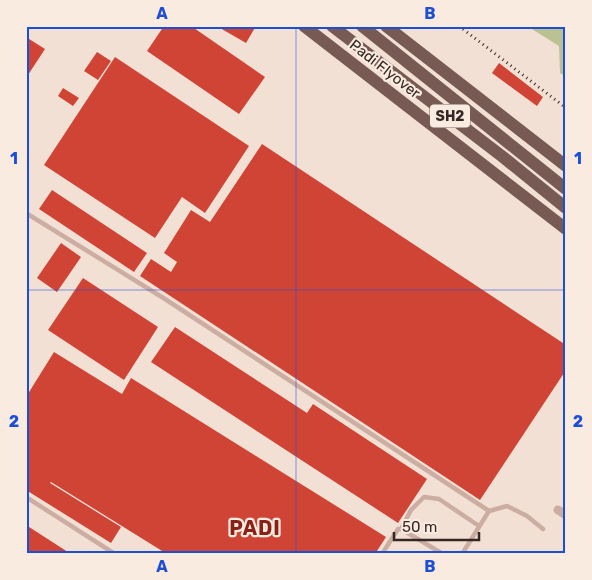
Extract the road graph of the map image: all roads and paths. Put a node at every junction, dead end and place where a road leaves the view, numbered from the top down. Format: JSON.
{"nodes":[{"id":1,"x":304,"y":26,"type":"edge"},
{"id":2,"x":332,"y":26,"type":"edge"},
{"id":3,"x":362,"y":26,"type":"edge"},
{"id":4,"x":386,"y":26,"type":"edge"},
{"id":5,"x":566,"y":166,"type":"edge"},
{"id":6,"x":566,"y":188,"type":"edge"},
{"id":7,"x":566,"y":208,"type":"edge"},
{"id":8,"x":26,"y":213,"type":"edge"},
{"id":9,"x":566,"y":229,"type":"edge"},
{"id":10,"x":26,"y":497,"type":"edge"},
{"id":11,"x":489,"y":511,"type":"junction"},
{"id":12,"x":479,"y":526,"type":"junction"},
{"id":13,"x":400,"y":529,"type":"junction"},
{"id":14,"x":543,"y":529,"type":"dead end"},
{"id":15,"x":115,"y":554,"type":"edge"},
{"id":16,"x":382,"y":554,"type":"edge"},
{"id":17,"x":443,"y":554,"type":"edge"},
{"id":18,"x":462,"y":554,"type":"edge"}],
"edges":[{"from":1,"to":9,"type":"main road","name":"Padi Flyover"},
{"from":2,"to":7,"type":"main road","number":"SH2"},
{"from":3,"to":6,"type":"main road","number":"SH2"},
{"from":4,"to":5,"type":"main road"},
{"from":8,"to":11,"type":"lane"},
{"from":10,"to":15,"type":"lane"},
{"from":11,"to":12,"type":"lane"},
{"from":11,"to":14,"type":"lane"},
{"from":12,"to":13,"type":"lane"},
{"from":12,"to":18,"type":"lane"},
{"from":13,"to":16,"type":"lane"},
{"from":13,"to":17,"type":"lane"}]}
